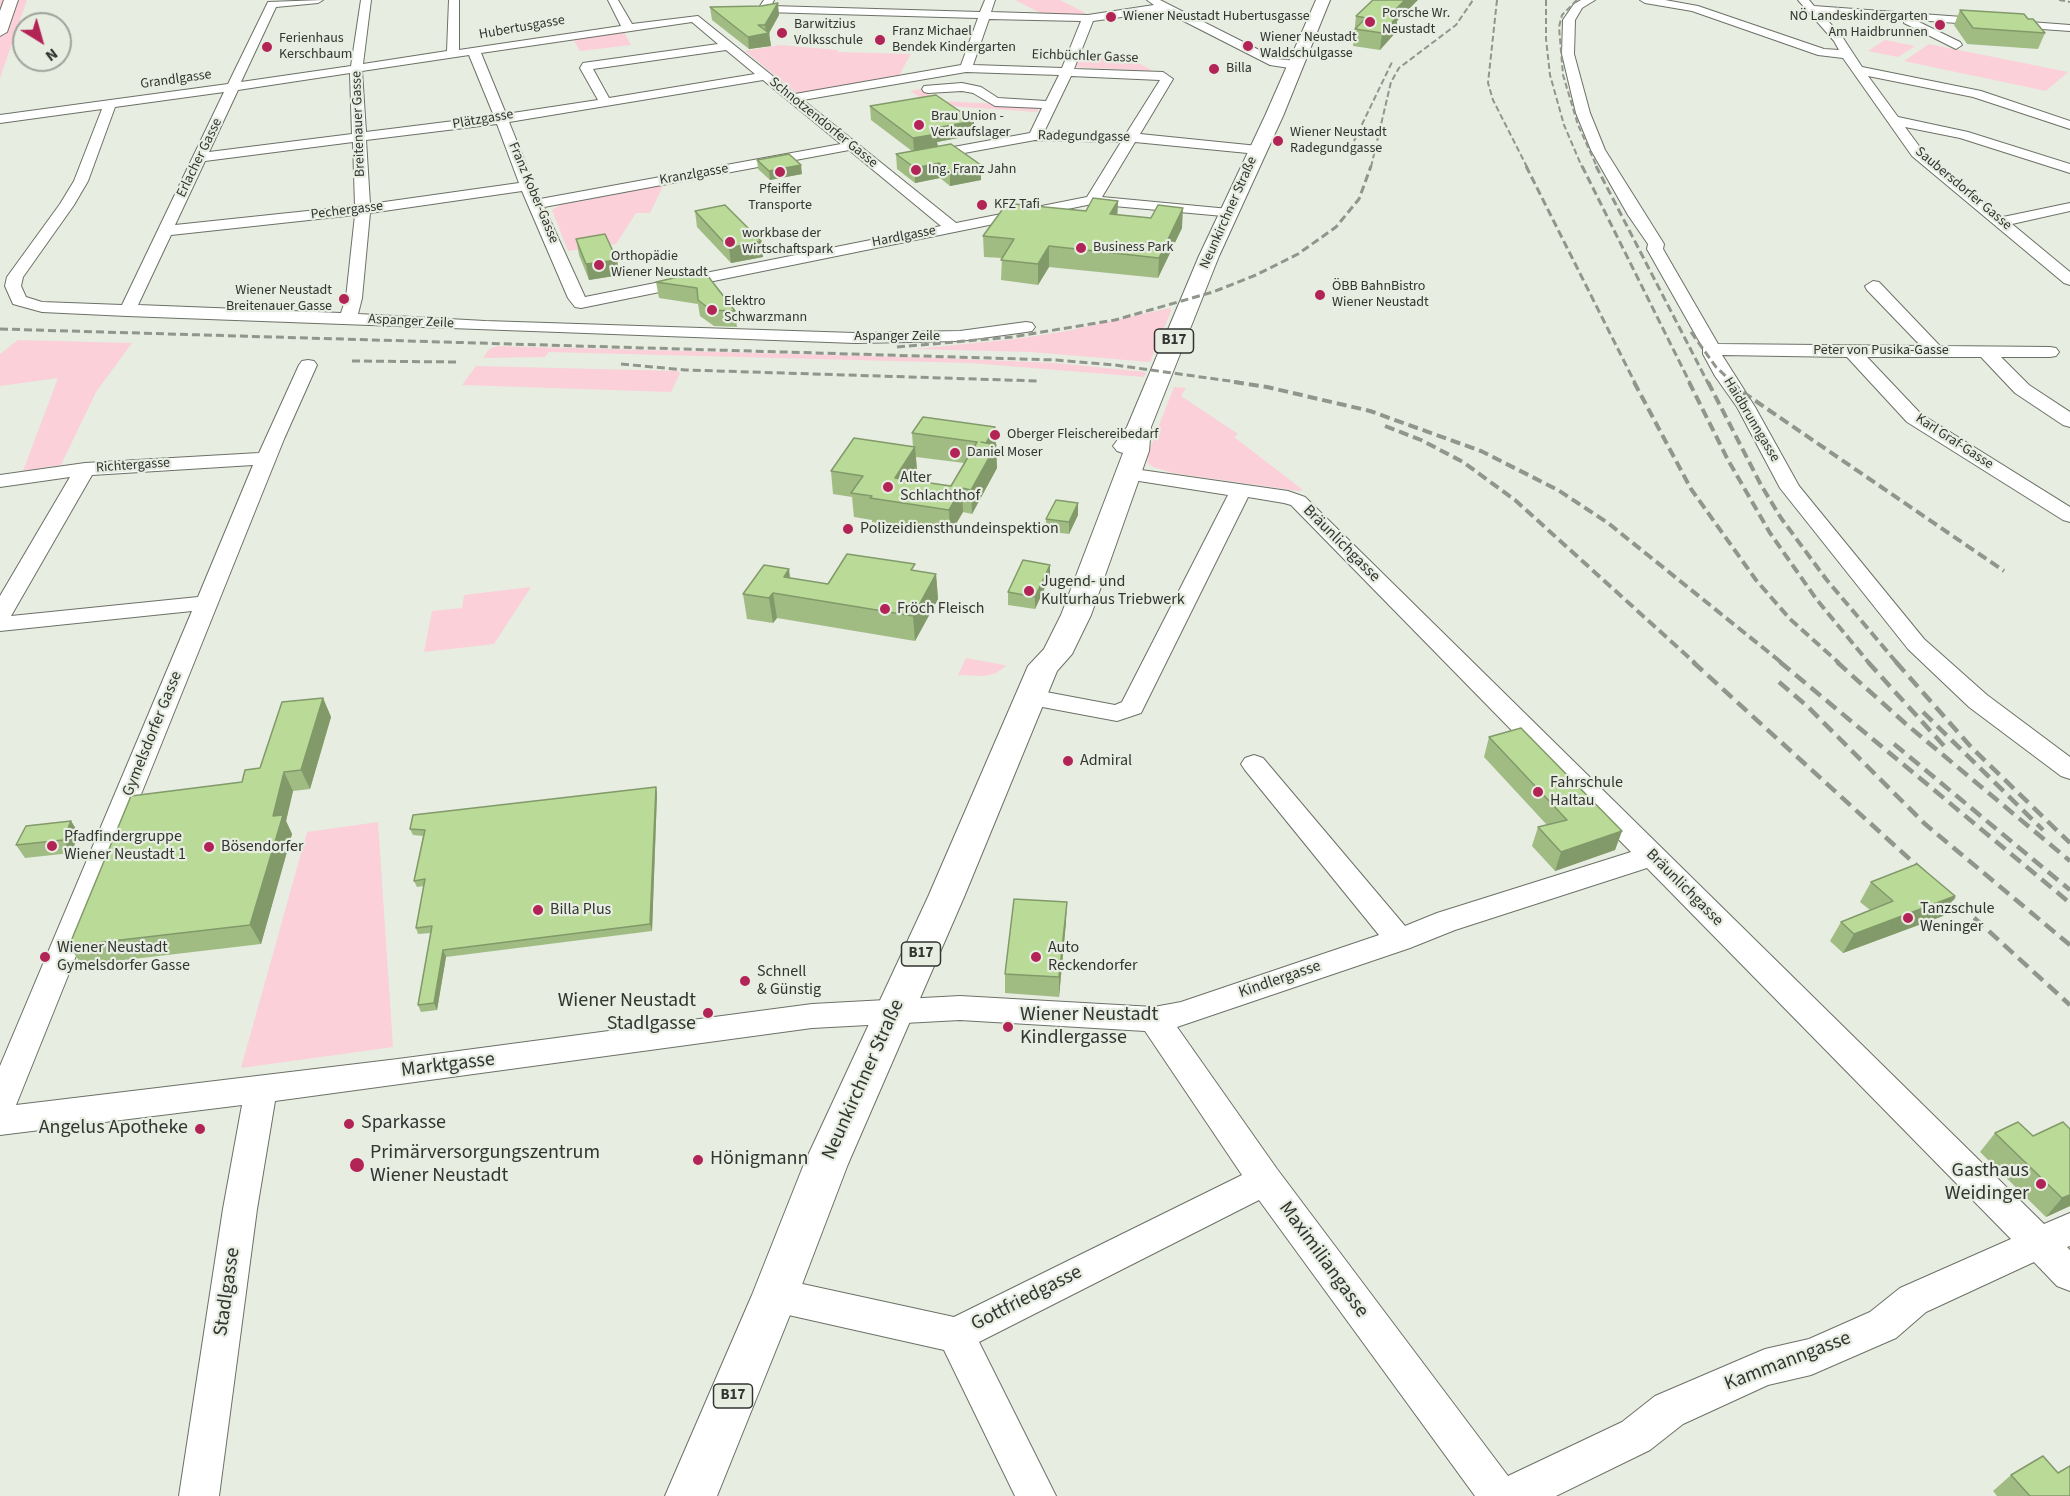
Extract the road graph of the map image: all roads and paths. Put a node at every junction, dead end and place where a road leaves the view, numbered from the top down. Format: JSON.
{"nodes":[{"id":1,"x":318,"y":0,"type":"edge"},
{"id":2,"x":366,"y":0,"type":"edge"},
{"id":3,"x":454,"y":0,"type":"edge"},
{"id":4,"x":613,"y":0,"type":"edge"},
{"id":5,"x":991,"y":0,"type":"edge"},
{"id":6,"x":1152,"y":0,"type":"edge"},
{"id":7,"x":1323,"y":0,"type":"edge"},
{"id":8,"x":1590,"y":0,"type":"edge"},
{"id":9,"x":1645,"y":0,"type":"edge"},
{"id":10,"x":6,"y":4,"type":"edge"},
{"id":11,"x":766,"y":5,"type":"edge"},
{"id":12,"x":1808,"y":5,"type":"edge"},
{"id":13,"x":1167,"y":7,"type":"junction"},
{"id":14,"x":986,"y":15,"type":"junction"},
{"id":15,"x":1897,"y":16,"type":"junction"},
{"id":16,"x":694,"y":18,"type":"joint"},
{"id":17,"x":1088,"y":18,"type":"junction"},
{"id":18,"x":628,"y":28,"type":"junction"},
{"id":19,"x":2070,"y":28,"type":"edge"},
{"id":20,"x":0,"y":32,"type":"edge"},
{"id":21,"x":1956,"y":45,"type":"dead end"},
{"id":22,"x":728,"y":46,"type":"junction"},
{"id":23,"x":473,"y":52,"type":"junction"},
{"id":24,"x":453,"y":54,"type":"junction"},
{"id":25,"x":1847,"y":55,"type":"junction"},
{"id":26,"x":1296,"y":65,"type":"junction"},
{"id":27,"x":966,"y":68,"type":"junction"},
{"id":28,"x":356,"y":69,"type":"junction"},
{"id":29,"x":1858,"y":70,"type":"junction"},
{"id":30,"x":1067,"y":71,"type":"junction"},
{"id":31,"x":765,"y":76,"type":"junction"},
{"id":32,"x":234,"y":87,"type":"junction"},
{"id":33,"x":926,"y":90,"type":"dead end"},
{"id":34,"x":792,"y":98,"type":"junction"},
{"id":35,"x":606,"y":103,"type":"junction"},
{"id":36,"x":110,"y":104,"type":"junction"},
{"id":37,"x":1050,"y":105,"type":"junction"},
{"id":38,"x":502,"y":118,"type":"junction"},
{"id":39,"x":0,"y":119,"type":"edge"},
{"id":40,"x":1892,"y":120,"type":"junction"},
{"id":41,"x":2067,"y":122,"type":"edge"},
{"id":42,"x":1035,"y":136,"type":"junction"},
{"id":43,"x":1131,"y":138,"type":"junction"},
{"id":44,"x":358,"y":139,"type":"junction"},
{"id":45,"x":851,"y":146,"type":"junction"},
{"id":46,"x":1258,"y":150,"type":"junction"},
{"id":47,"x":201,"y":157,"type":"junction"},
{"id":48,"x":876,"y":166,"type":"junction"},
{"id":49,"x":2070,"y":169,"type":"edge"},
{"id":50,"x":528,"y":186,"type":"junction"},
{"id":51,"x":1092,"y":200,"type":"junction"},
{"id":52,"x":537,"y":204,"type":"junction"},
{"id":53,"x":2070,"y":207,"type":"edge"},
{"id":54,"x":363,"y":209,"type":"junction"},
{"id":55,"x":2048,"y":212,"type":"junction"},
{"id":56,"x":1229,"y":214,"type":"junction"},
{"id":57,"x":2070,"y":221,"type":"edge"},
{"id":58,"x":2001,"y":222,"type":"junction"},
{"id":59,"x":952,"y":227,"type":"junction"},
{"id":60,"x":165,"y":231,"type":"junction"},
{"id":61,"x":2070,"y":280,"type":"edge"},
{"id":62,"x":1873,"y":286,"type":"dead end"},
{"id":63,"x":581,"y":303,"type":"junction"},
{"id":64,"x":127,"y":311,"type":"junction"},
{"id":65,"x":346,"y":318,"type":"junction"},
{"id":66,"x":1026,"y":327,"type":"dead end"},
{"id":67,"x":558,"y":328,"type":"junction"},
{"id":68,"x":1712,"y":348,"type":"junction"},
{"id":69,"x":1852,"y":351,"type":"junction"},
{"id":70,"x":1936,"y":352,"type":"junction"},
{"id":71,"x":1986,"y":352,"type":"junction"},
{"id":72,"x":2050,"y":352,"type":"dead end"},
{"id":73,"x":308,"y":365,"type":"dead end"},
{"id":74,"x":2070,"y":421,"type":"edge"},
{"id":75,"x":1139,"y":427,"type":"junction"},
{"id":76,"x":268,"y":458,"type":"junction"},
{"id":77,"x":86,"y":469,"type":"junction"},
{"id":78,"x":1127,"y":474,"type":"junction"},
{"id":79,"x":0,"y":481,"type":"edge"},
{"id":80,"x":1241,"y":490,"type":"junction"},
{"id":81,"x":2070,"y":516,"type":"edge"},
{"id":82,"x":207,"y":603,"type":"junction"},
{"id":83,"x":0,"y":615,"type":"edge"},
{"id":84,"x":0,"y":624,"type":"edge"},
{"id":85,"x":1043,"y":666,"type":"junction"},
{"id":86,"x":1030,"y":697,"type":"junction"},
{"id":87,"x":2070,"y":742,"type":"edge"},
{"id":88,"x":2045,"y":751,"type":"junction"},
{"id":89,"x":1254,"y":764,"type":"dead end"},
{"id":90,"x":2070,"y":770,"type":"edge"},
{"id":91,"x":1651,"y":856,"type":"junction"},
{"id":92,"x":1400,"y":940,"type":"junction"},
{"id":93,"x":895,"y":1010,"type":"junction"},
{"id":94,"x":1154,"y":1019,"type":"junction"},
{"id":95,"x":261,"y":1089,"type":"junction"},
{"id":96,"x":0,"y":1104,"type":"edge"},
{"id":97,"x":0,"y":1121,"type":"edge"},
{"id":98,"x":1265,"y":1180,"type":"junction"},
{"id":99,"x":2070,"y":1229,"type":"edge"},
{"id":100,"x":2039,"y":1244,"type":"junction"},
{"id":101,"x":2070,"y":1274,"type":"edge"},
{"id":102,"x":775,"y":1295,"type":"junction"},
{"id":103,"x":956,"y":1335,"type":"junction"},
{"id":104,"x":199,"y":1496,"type":"edge"},
{"id":105,"x":691,"y":1496,"type":"edge"},
{"id":106,"x":1036,"y":1496,"type":"edge"},
{"id":107,"x":1499,"y":1496,"type":"edge"},
{"id":108,"x":1507,"y":1496,"type":"edge"}],
"edges":[{"from":1,"to":32,"type":"street","name":"Erlacher Gasse"},
{"from":2,"to":28,"type":"street","name":"Breitenauer Gasse"},
{"from":3,"to":24,"type":"street"},
{"from":4,"to":18,"type":"street"},
{"from":5,"to":14,"type":"street"},
{"from":6,"to":13,"type":"street"},
{"from":7,"to":26,"type":"main road","name":"Neunkirchner Straße","number":"B17"},
{"from":8,"to":68,"type":"street","name":"Haidbrunngasse"},
{"from":9,"to":25,"type":"street"},
{"from":10,"to":20,"type":"main road"},
{"from":11,"to":14,"type":"street"},
{"from":12,"to":15,"type":"street"},
{"from":12,"to":25,"type":"street","name":"Saubersdorfer Gasse"},
{"from":13,"to":17,"type":"street"},
{"from":13,"to":26,"type":"street"},
{"from":14,"to":17,"type":"street"},
{"from":14,"to":27,"type":"street"},
{"from":15,"to":19,"type":"street"},
{"from":15,"to":21,"type":"street"},
{"from":16,"to":18,"type":"street","name":"Hubertusgasse"},
{"from":16,"to":22,"type":"street","name":"Schnotzendorfer Gasse"},
{"from":17,"to":30,"type":"street"},
{"from":18,"to":23,"type":"street","name":"Hubertusgasse"},
{"from":22,"to":31,"type":"street","name":"Schnotzendorfer Gasse"},
{"from":22,"to":35,"type":"street"},
{"from":23,"to":24,"type":"street","name":"Hubertusgasse"},
{"from":23,"to":38,"type":"street","name":"Franz Kober-Gasse"},
{"from":24,"to":28,"type":"street","name":"Hubertusgasse"},
{"from":25,"to":29,"type":"street","name":"Saubersdorfer Gasse"},
{"from":26,"to":46,"type":"main road","name":"Neunkirchner Straße","number":"B17"},
{"from":27,"to":30,"type":"street","name":"Eichbüchler Gasse"},
{"from":27,"to":34,"type":"street","name":"Eichbüchler Gasse"},
{"from":28,"to":32,"type":"street","name":"Grandlgasse"},
{"from":28,"to":44,"type":"street","name":"Breitenauer Gasse"},
{"from":29,"to":40,"type":"street","name":"Saubersdorfer Gasse"},
{"from":29,"to":41,"type":"street"},
{"from":30,"to":37,"type":"street"},
{"from":30,"to":43,"type":"street","name":"Eichbüchler Gasse"},
{"from":31,"to":34,"type":"street","name":"Schnotzendorfer Gasse"},
{"from":31,"to":35,"type":"street","name":"Plätzgasse"},
{"from":32,"to":36,"type":"street","name":"Grandlgasse"},
{"from":32,"to":47,"type":"street","name":"Erlacher Gasse"},
{"from":33,"to":37,"type":"street"},
{"from":34,"to":45,"type":"street","name":"Schnotzendorfer Gasse"},
{"from":35,"to":38,"type":"street","name":"Plätzgasse"},
{"from":36,"to":39,"type":"street","name":"Grandlgasse"},
{"from":36,"to":64,"type":"street","name":"Aspanger Zeile"},
{"from":37,"to":42,"type":"street"},
{"from":38,"to":44,"type":"street","name":"Plätzgasse"},
{"from":38,"to":50,"type":"street","name":"Franz Kober-Gasse"},
{"from":40,"to":49,"type":"street"},
{"from":40,"to":58,"type":"street","name":"Saubersdorfer Gasse"},
{"from":42,"to":43,"type":"street","name":"Radegundgasse"},
{"from":42,"to":48,"type":"street","name":"Radegundgasse"},
{"from":43,"to":46,"type":"street","name":"Radegundgasse"},
{"from":43,"to":51,"type":"street"},
{"from":44,"to":47,"type":"street","name":"Plätzgasse"},
{"from":44,"to":54,"type":"street","name":"Breitenauer Gasse"},
{"from":45,"to":48,"type":"street","name":"Schnotzendorfer Gasse"},
{"from":45,"to":52,"type":"street","name":"Kranzlgasse"},
{"from":46,"to":56,"type":"main road","name":"Neunkirchner Straße","number":"B17"},
{"from":47,"to":60,"type":"street","name":"Erlacher Gasse"},
{"from":48,"to":59,"type":"street","name":"Schnotzendorfer Gasse"},
{"from":50,"to":52,"type":"street","name":"Franz Kober-Gasse"},
{"from":50,"to":54,"type":"street","name":"Pechergasse"},
{"from":51,"to":56,"type":"street","name":"Hardlgasse"},
{"from":51,"to":59,"type":"street","name":"Hardlgasse"},
{"from":52,"to":63,"type":"street","name":"Franz Kober-Gasse"},
{"from":53,"to":55,"type":"street"},
{"from":54,"to":60,"type":"street","name":"Pechergasse"},
{"from":54,"to":65,"type":"street","name":"Breitenauer Gasse"},
{"from":55,"to":57,"type":"street"},
{"from":55,"to":58,"type":"street"},
{"from":56,"to":75,"type":"main road","name":"Neunkirchner Straße","number":"B17"},
{"from":58,"to":61,"type":"street","name":"Saubersdorfer Gasse"},
{"from":59,"to":63,"type":"street","name":"Hardlgasse"},
{"from":60,"to":64,"type":"street","name":"Erlacher Gasse"},
{"from":62,"to":70,"type":"street"},
{"from":63,"to":67,"type":"street"},
{"from":64,"to":65,"type":"street","name":"Aspanger Zeile"},
{"from":65,"to":67,"type":"street","name":"Aspanger Zeile"},
{"from":66,"to":67,"type":"street","name":"Aspanger Zeile"},
{"from":68,"to":69,"type":"street","name":"Peter von Pusika-Gasse"},
{"from":68,"to":88,"type":"street","name":"Haidbrunngasse"},
{"from":69,"to":70,"type":"street","name":"Peter von Pusika-Gasse"},
{"from":69,"to":81,"type":"street","name":"Karl Graf-Gasse"},
{"from":70,"to":71,"type":"street","name":"Peter von Pusika-Gasse"},
{"from":71,"to":72,"type":"street","name":"Peter von Pusika-Gasse"},
{"from":71,"to":74,"type":"street"},
{"from":73,"to":76,"type":"street","name":"Gymelsdorfer Gasse"},
{"from":75,"to":78,"type":"main road","name":"Neunkirchner Straße","number":"B17"},
{"from":75,"to":85,"type":"main road","name":"Neunkirchner Straße","number":"B17"},
{"from":76,"to":77,"type":"street","name":"Richtergasse"},
{"from":76,"to":82,"type":"street","name":"Gymelsdorfer Gasse"},
{"from":77,"to":79,"type":"street","name":"Richtergasse"},
{"from":77,"to":83,"type":"street"},
{"from":78,"to":80,"type":"street"},
{"from":78,"to":85,"type":"main road","name":"Neunkirchner Straße","number":"B17"},
{"from":80,"to":86,"type":"street"},
{"from":80,"to":91,"type":"street","name":"Bräunlichgasse"},
{"from":82,"to":84,"type":"street"},
{"from":82,"to":96,"type":"street","name":"Gymelsdorfer Gasse"},
{"from":85,"to":86,"type":"main road","name":"Neunkirchner Straße","number":"B17"},
{"from":86,"to":93,"type":"main road","name":"Neunkirchner Straße","number":"B17"},
{"from":87,"to":88,"type":"street"},
{"from":88,"to":90,"type":"street","name":"Haidbrunngasse"},
{"from":89,"to":92,"type":"street"},
{"from":91,"to":92,"type":"street","name":"Kindlergasse"},
{"from":91,"to":100,"type":"street","name":"Bräunlichgasse"},
{"from":92,"to":94,"type":"street","name":"Kindlergasse"},
{"from":93,"to":94,"type":"street","name":"Kindlergasse"},
{"from":93,"to":95,"type":"street","name":"Marktgasse"},
{"from":93,"to":102,"type":"main road","name":"Neunkirchner Straße","number":"B17"},
{"from":94,"to":98,"type":"street","name":"Maximiliangasse"},
{"from":95,"to":97,"type":"street","name":"Marktgasse"},
{"from":95,"to":104,"type":"street","name":"Stadlgasse"},
{"from":98,"to":103,"type":"street","name":"Gottfriedgasse"},
{"from":98,"to":107,"type":"street","name":"Maximiliangasse"},
{"from":99,"to":100,"type":"street","name":"Kammanngasse"},
{"from":100,"to":101,"type":"street","name":"Bräunlichgasse"},
{"from":100,"to":108,"type":"street","name":"Kammanngasse"},
{"from":102,"to":103,"type":"street","name":"Gottfriedgasse"},
{"from":102,"to":105,"type":"main road","name":"Neunkirchner Straße","number":"B17"},
{"from":103,"to":106,"type":"street"}]}
